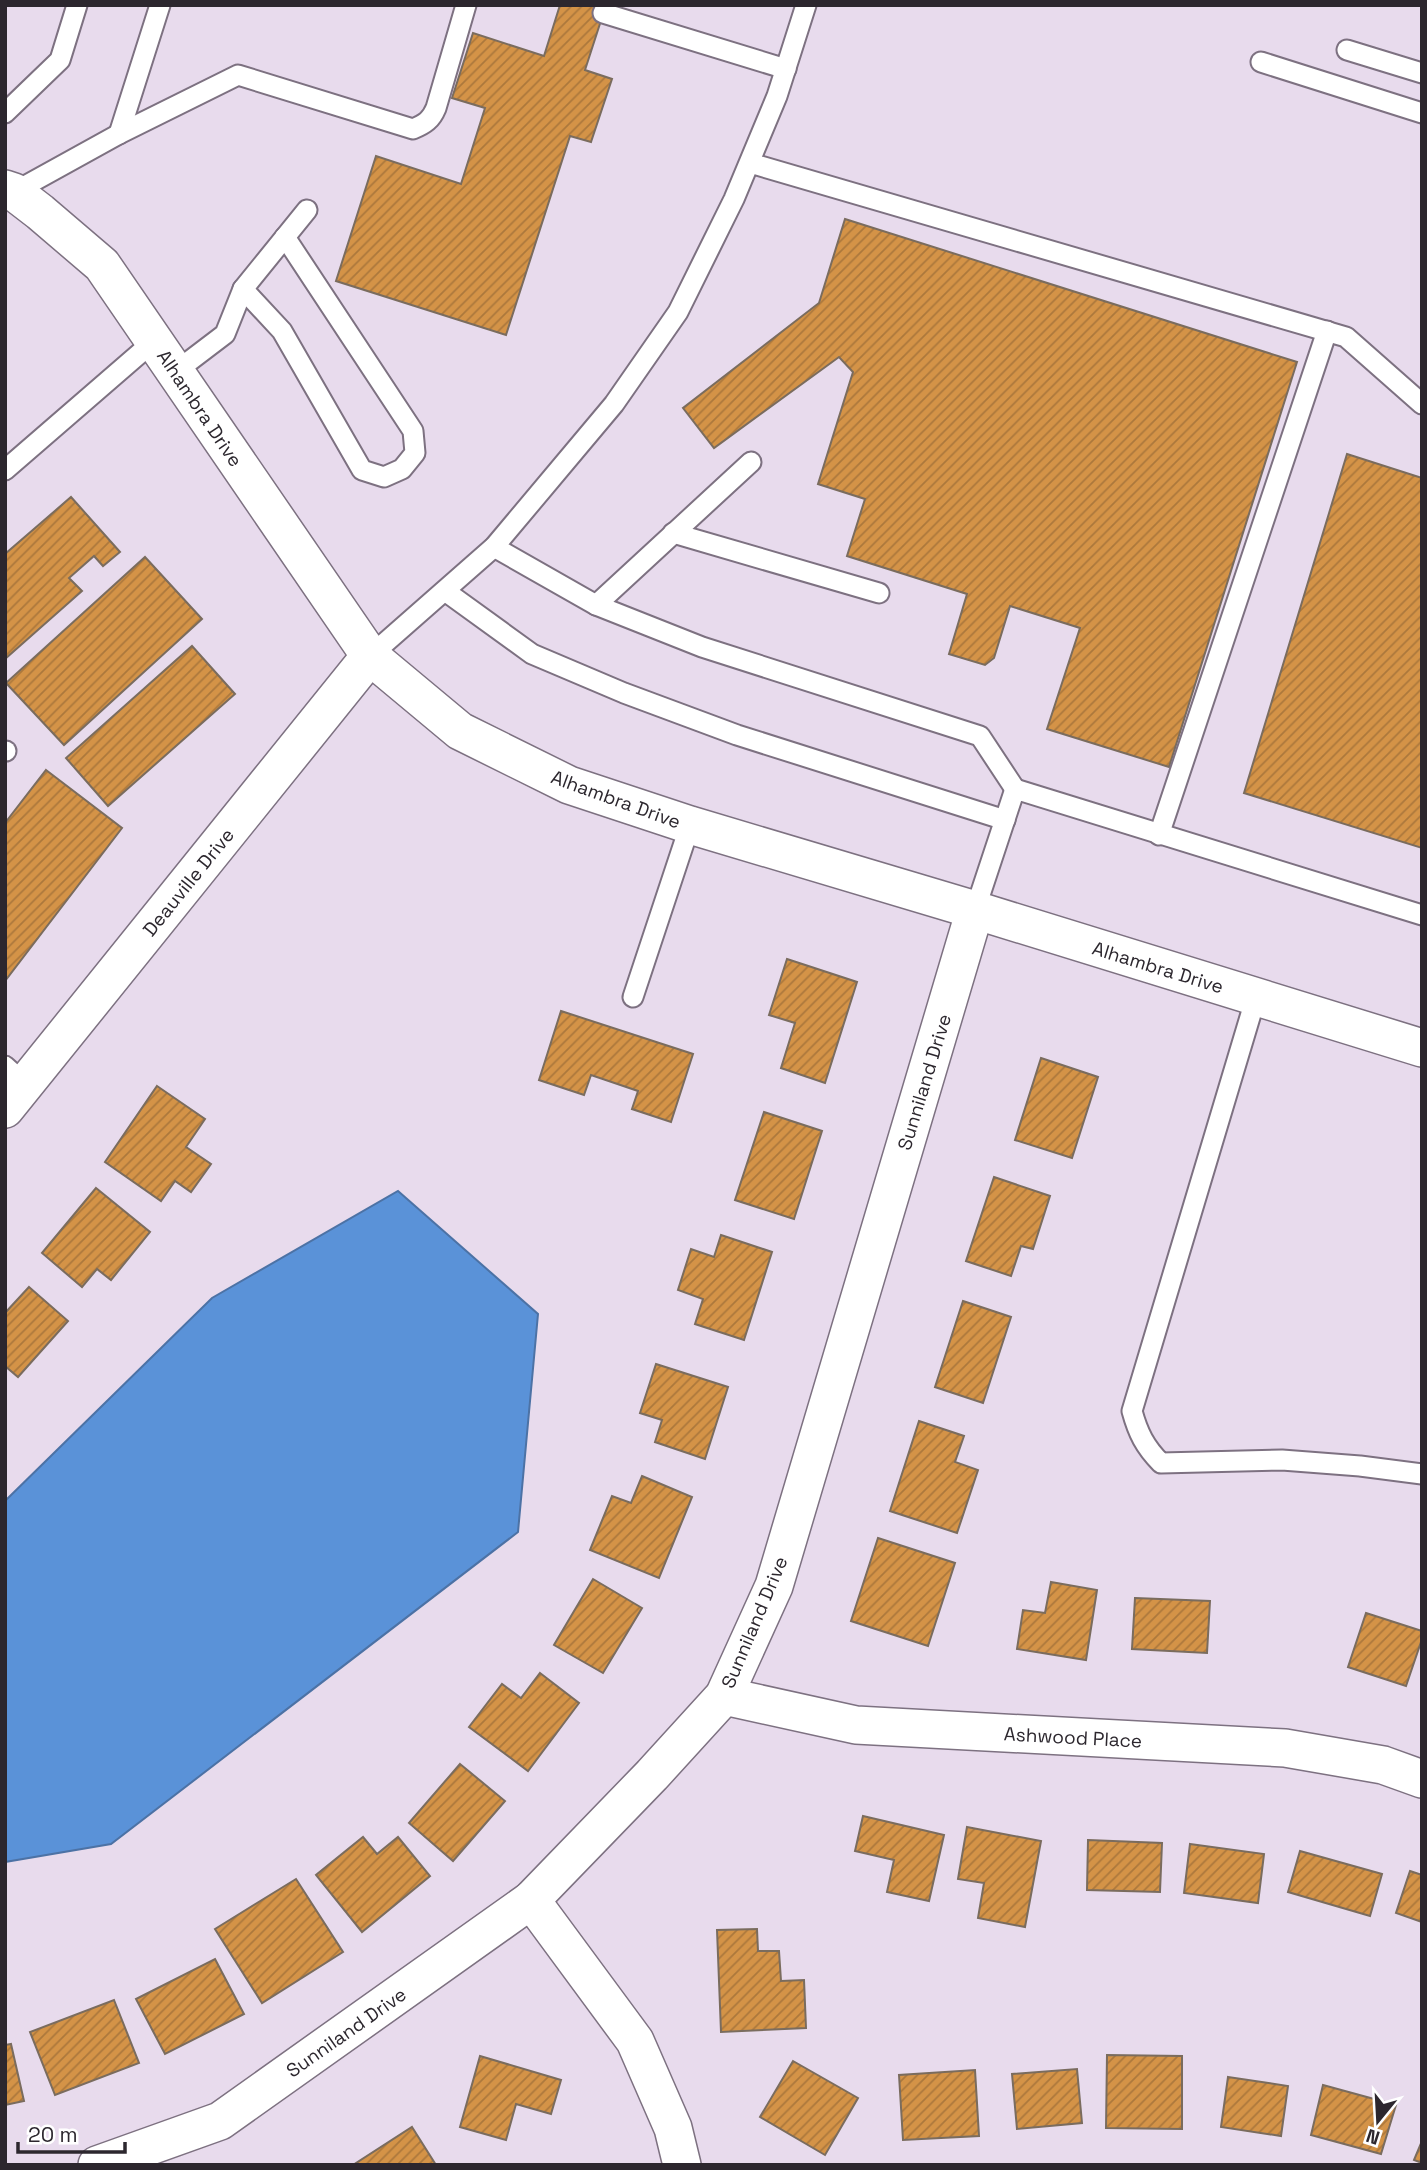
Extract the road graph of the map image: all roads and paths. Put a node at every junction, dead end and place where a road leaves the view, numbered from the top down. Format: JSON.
{"nodes":[{"id":1,"x":77,"y":5,"type":"edge"},
{"id":2,"x":160,"y":5,"type":"edge"},
{"id":3,"x":466,"y":5,"type":"edge"},
{"id":4,"x":806,"y":5,"type":"edge"},
{"id":5,"x":603,"y":13,"type":"dead end"},
{"id":6,"x":1347,"y":50,"type":"dead end"},
{"id":7,"x":1261,"y":62,"type":"dead end"},
{"id":8,"x":786,"y":69,"type":"junction"},
{"id":9,"x":1422,"y":73,"type":"edge"},
{"id":10,"x":5,"y":113,"type":"edge"},
{"id":11,"x":1422,"y":113,"type":"edge"},
{"id":12,"x":120,"y":134,"type":"junction"},
{"id":13,"x":750,"y":163,"type":"junction"},
{"id":14,"x":9,"y":191,"type":"edge"},
{"id":15,"x":307,"y":209,"type":"dead end"},
{"id":16,"x":285,"y":237,"type":"junction"},
{"id":17,"x":243,"y":289,"type":"junction"},
{"id":18,"x":1327,"y":331,"type":"junction"},
{"id":19,"x":154,"y":341,"type":"junction"},
{"id":20,"x":175,"y":372,"type":"junction"},
{"id":21,"x":1422,"y":404,"type":"edge"},
{"id":22,"x":751,"y":462,"type":"dead end"},
{"id":23,"x":5,"y":470,"type":"edge"},
{"id":24,"x":673,"y":533,"type":"junction"},
{"id":25,"x":494,"y":547,"type":"junction"},
{"id":26,"x":445,"y":591,"type":"junction"},
{"id":27,"x":879,"y":593,"type":"dead end"},
{"id":28,"x":596,"y":605,"type":"junction"},
{"id":29,"x":370,"y":656,"type":"junction"},
{"id":30,"x":1015,"y":789,"type":"junction"},
{"id":31,"x":1005,"y":820,"type":"junction"},
{"id":32,"x":690,"y":825,"type":"junction"},
{"id":33,"x":1159,"y":835,"type":"junction"},
{"id":34,"x":975,"y":910,"type":"junction"},
{"id":35,"x":1422,"y":915,"type":"edge"},
{"id":36,"x":633,"y":997,"type":"dead end"},
{"id":37,"x":1256,"y":997,"type":"junction"},
{"id":38,"x":1422,"y":1048,"type":"edge"},
{"id":39,"x":12,"y":1086,"type":"edge"},
{"id":40,"x":1422,"y":1474,"type":"edge"},
{"id":41,"x":724,"y":1696,"type":"junction"},
{"id":42,"x":1422,"y":1779,"type":"edge"},
{"id":43,"x":531,"y":1900,"type":"junction"},
{"id":44,"x":97,"y":2165,"type":"edge"},
{"id":45,"x":682,"y":2165,"type":"edge"}],
"edges":[{"from":1,"to":10,"type":"lane"},
{"from":2,"to":12,"type":"lane"},
{"from":3,"to":12,"type":"lane"},
{"from":4,"to":8,"type":"lane"},
{"from":5,"to":8,"type":"lane"},
{"from":6,"to":9,"type":"lane"},
{"from":7,"to":11,"type":"lane"},
{"from":8,"to":13,"type":"lane"},
{"from":12,"to":14,"type":"lane"},
{"from":13,"to":18,"type":"lane"},
{"from":13,"to":25,"type":"lane"},
{"from":14,"to":19,"type":"street","name":"Alhambra Drive"},
{"from":15,"to":16,"type":"lane"},
{"from":16,"to":17,"type":"lane"},
{"from":16,"to":17,"type":"lane"},
{"from":17,"to":20,"type":"lane"},
{"from":18,"to":21,"type":"lane"},
{"from":18,"to":33,"type":"lane"},
{"from":19,"to":20,"type":"street","name":"Alhambra Drive"},
{"from":19,"to":23,"type":"lane"},
{"from":20,"to":29,"type":"street","name":"Alhambra Drive"},
{"from":22,"to":24,"type":"lane"},
{"from":24,"to":27,"type":"lane"},
{"from":24,"to":28,"type":"lane"},
{"from":25,"to":26,"type":"lane"},
{"from":25,"to":28,"type":"lane"},
{"from":26,"to":29,"type":"lane"},
{"from":26,"to":31,"type":"lane"},
{"from":28,"to":30,"type":"lane"},
{"from":29,"to":32,"type":"street","name":"Alhambra Drive"},
{"from":29,"to":39,"type":"street","name":"Deauville Drive"},
{"from":30,"to":31,"type":"lane"},
{"from":30,"to":33,"type":"lane"},
{"from":31,"to":34,"type":"lane"},
{"from":32,"to":34,"type":"street","name":"Alhambra Drive"},
{"from":32,"to":36,"type":"lane"},
{"from":33,"to":35,"type":"lane"},
{"from":34,"to":37,"type":"street","name":"Alhambra Drive"},
{"from":34,"to":41,"type":"street","name":"Sunniland Drive"},
{"from":37,"to":38,"type":"street","name":"Alhambra Drive"},
{"from":37,"to":40,"type":"lane"},
{"from":41,"to":42,"type":"street","name":"Ashwood Place"},
{"from":41,"to":43,"type":"street","name":"Sunniland Drive"},
{"from":43,"to":44,"type":"street","name":"Sunniland Drive"},
{"from":43,"to":45,"type":"street"}]}
